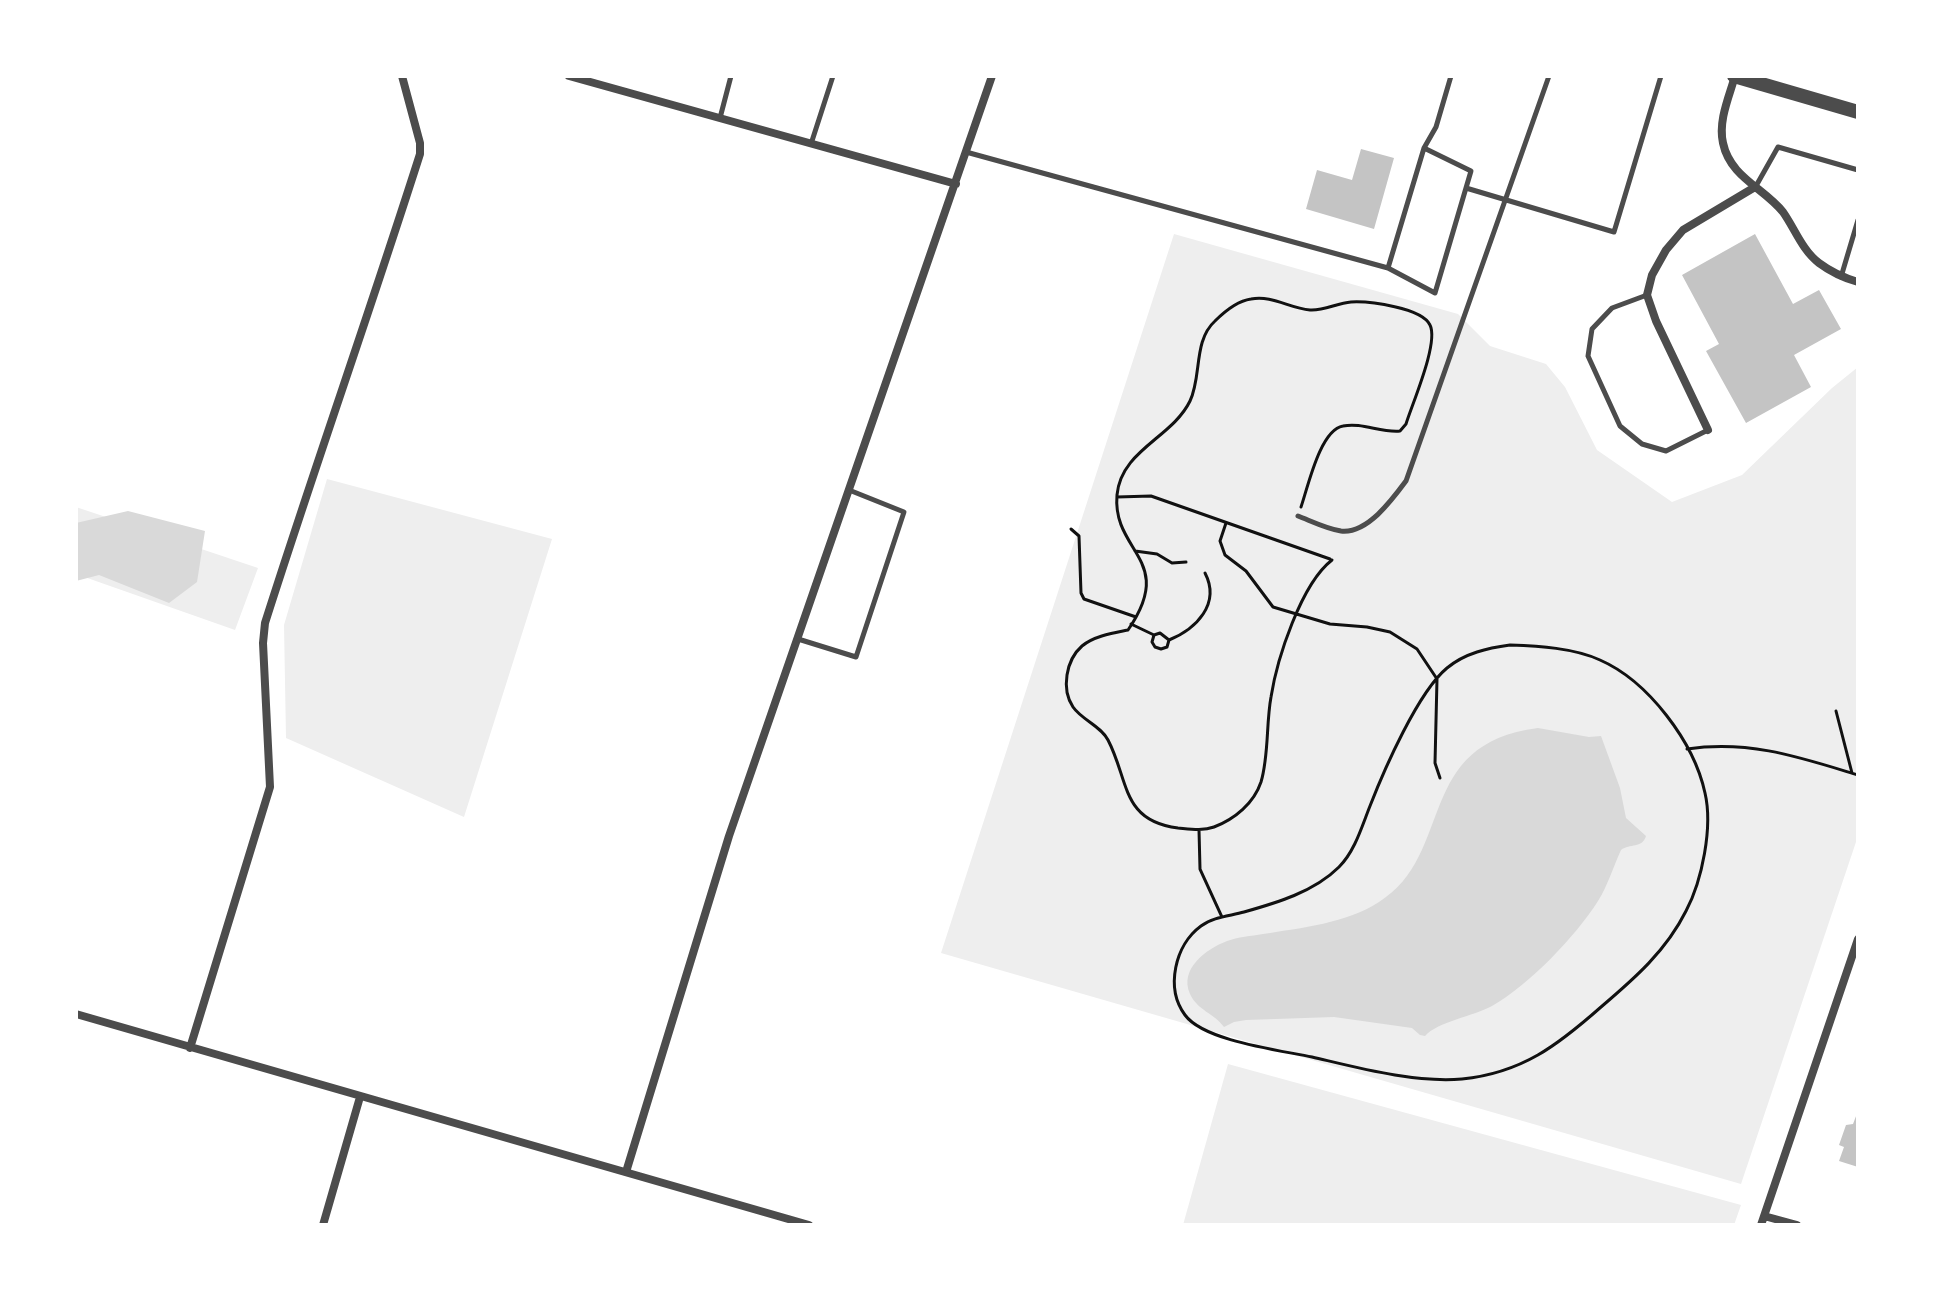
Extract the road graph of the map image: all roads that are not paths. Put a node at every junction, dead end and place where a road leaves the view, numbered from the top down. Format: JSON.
{"nodes":[{"id":1,"x":402,"y":76,"type":"edge"},
{"id":2,"x":569,"y":76,"type":"edge"},
{"id":3,"x":731,"y":76,"type":"edge"},
{"id":4,"x":833,"y":76,"type":"edge"},
{"id":5,"x":992,"y":76,"type":"edge"},
{"id":6,"x":1451,"y":76,"type":"edge"},
{"id":7,"x":1549,"y":76,"type":"edge"},
{"id":8,"x":1661,"y":76,"type":"edge"},
{"id":9,"x":1734,"y":76,"type":"edge"},
{"id":10,"x":1858,"y":112,"type":"edge"},
{"id":11,"x":720,"y":118,"type":"junction"},
{"id":12,"x":811,"y":144,"type":"junction"},
{"id":13,"x":1424,"y":148,"type":"junction"},
{"id":14,"x":966,"y":152,"type":"junction"},
{"id":15,"x":1858,"y":170,"type":"edge"},
{"id":16,"x":956,"y":184,"type":"junction"},
{"id":17,"x":1755,"y":187,"type":"junction"},
{"id":18,"x":1466,"y":188,"type":"junction"},
{"id":19,"x":1506,"y":200,"type":"junction"},
{"id":20,"x":1858,"y":220,"type":"edge"},
{"id":21,"x":1388,"y":268,"type":"junction"},
{"id":22,"x":1841,"y":277,"type":"junction"},
{"id":23,"x":1858,"y":282,"type":"edge"},
{"id":24,"x":1647,"y":295,"type":"junction"},
{"id":25,"x":1708,"y":430,"type":"joint"},
{"id":26,"x":849,"y":490,"type":"junction"},
{"id":27,"x":1298,"y":516,"type":"road end"},
{"id":28,"x":798,"y":639,"type":"junction"},
{"id":29,"x":1858,"y":939,"type":"edge"},
{"id":30,"x":76,"y":1014,"type":"edge"},
{"id":31,"x":190,"y":1048,"type":"junction"},
{"id":32,"x":360,"y":1097,"type":"junction"},
{"id":33,"x":626,"y":1172,"type":"junction"},
{"id":34,"x":1763,"y":1220,"type":"edge"},
{"id":35,"x":323,"y":1225,"type":"edge"},
{"id":36,"x":809,"y":1225,"type":"edge"},
{"id":37,"x":1797,"y":1225,"type":"edge"}],
"edges":[{"from":1,"to":31,"type":"street"},
{"from":2,"to":11,"type":"street"},
{"from":3,"to":11,"type":"lane"},
{"from":4,"to":12,"type":"lane"},
{"from":5,"to":14,"type":"street"},
{"from":6,"to":13,"type":"lane"},
{"from":7,"to":19,"type":"lane"},
{"from":8,"to":19,"type":"lane"},
{"from":9,"to":10,"type":"street"},
{"from":9,"to":17,"type":"street"},
{"from":11,"to":12,"type":"street"},
{"from":12,"to":16,"type":"street"},
{"from":13,"to":18,"type":"lane"},
{"from":13,"to":21,"type":"lane"},
{"from":14,"to":16,"type":"street"},
{"from":14,"to":21,"type":"lane"},
{"from":15,"to":17,"type":"lane"},
{"from":16,"to":26,"type":"street"},
{"from":17,"to":22,"type":"street"},
{"from":17,"to":24,"type":"street"},
{"from":18,"to":19,"type":"lane"},
{"from":18,"to":21,"type":"lane"},
{"from":19,"to":27,"type":"lane"},
{"from":20,"to":22,"type":"lane"},
{"from":22,"to":23,"type":"street"},
{"from":24,"to":25,"type":"street"},
{"from":24,"to":25,"type":"lane"},
{"from":26,"to":28,"type":"street"},
{"from":26,"to":28,"type":"lane"},
{"from":28,"to":33,"type":"street"},
{"from":29,"to":34,"type":"street"},
{"from":30,"to":31,"type":"street"},
{"from":31,"to":32,"type":"street"},
{"from":32,"to":33,"type":"street"},
{"from":32,"to":35,"type":"street"},
{"from":33,"to":36,"type":"street"},
{"from":34,"to":37,"type":"street"}]}
